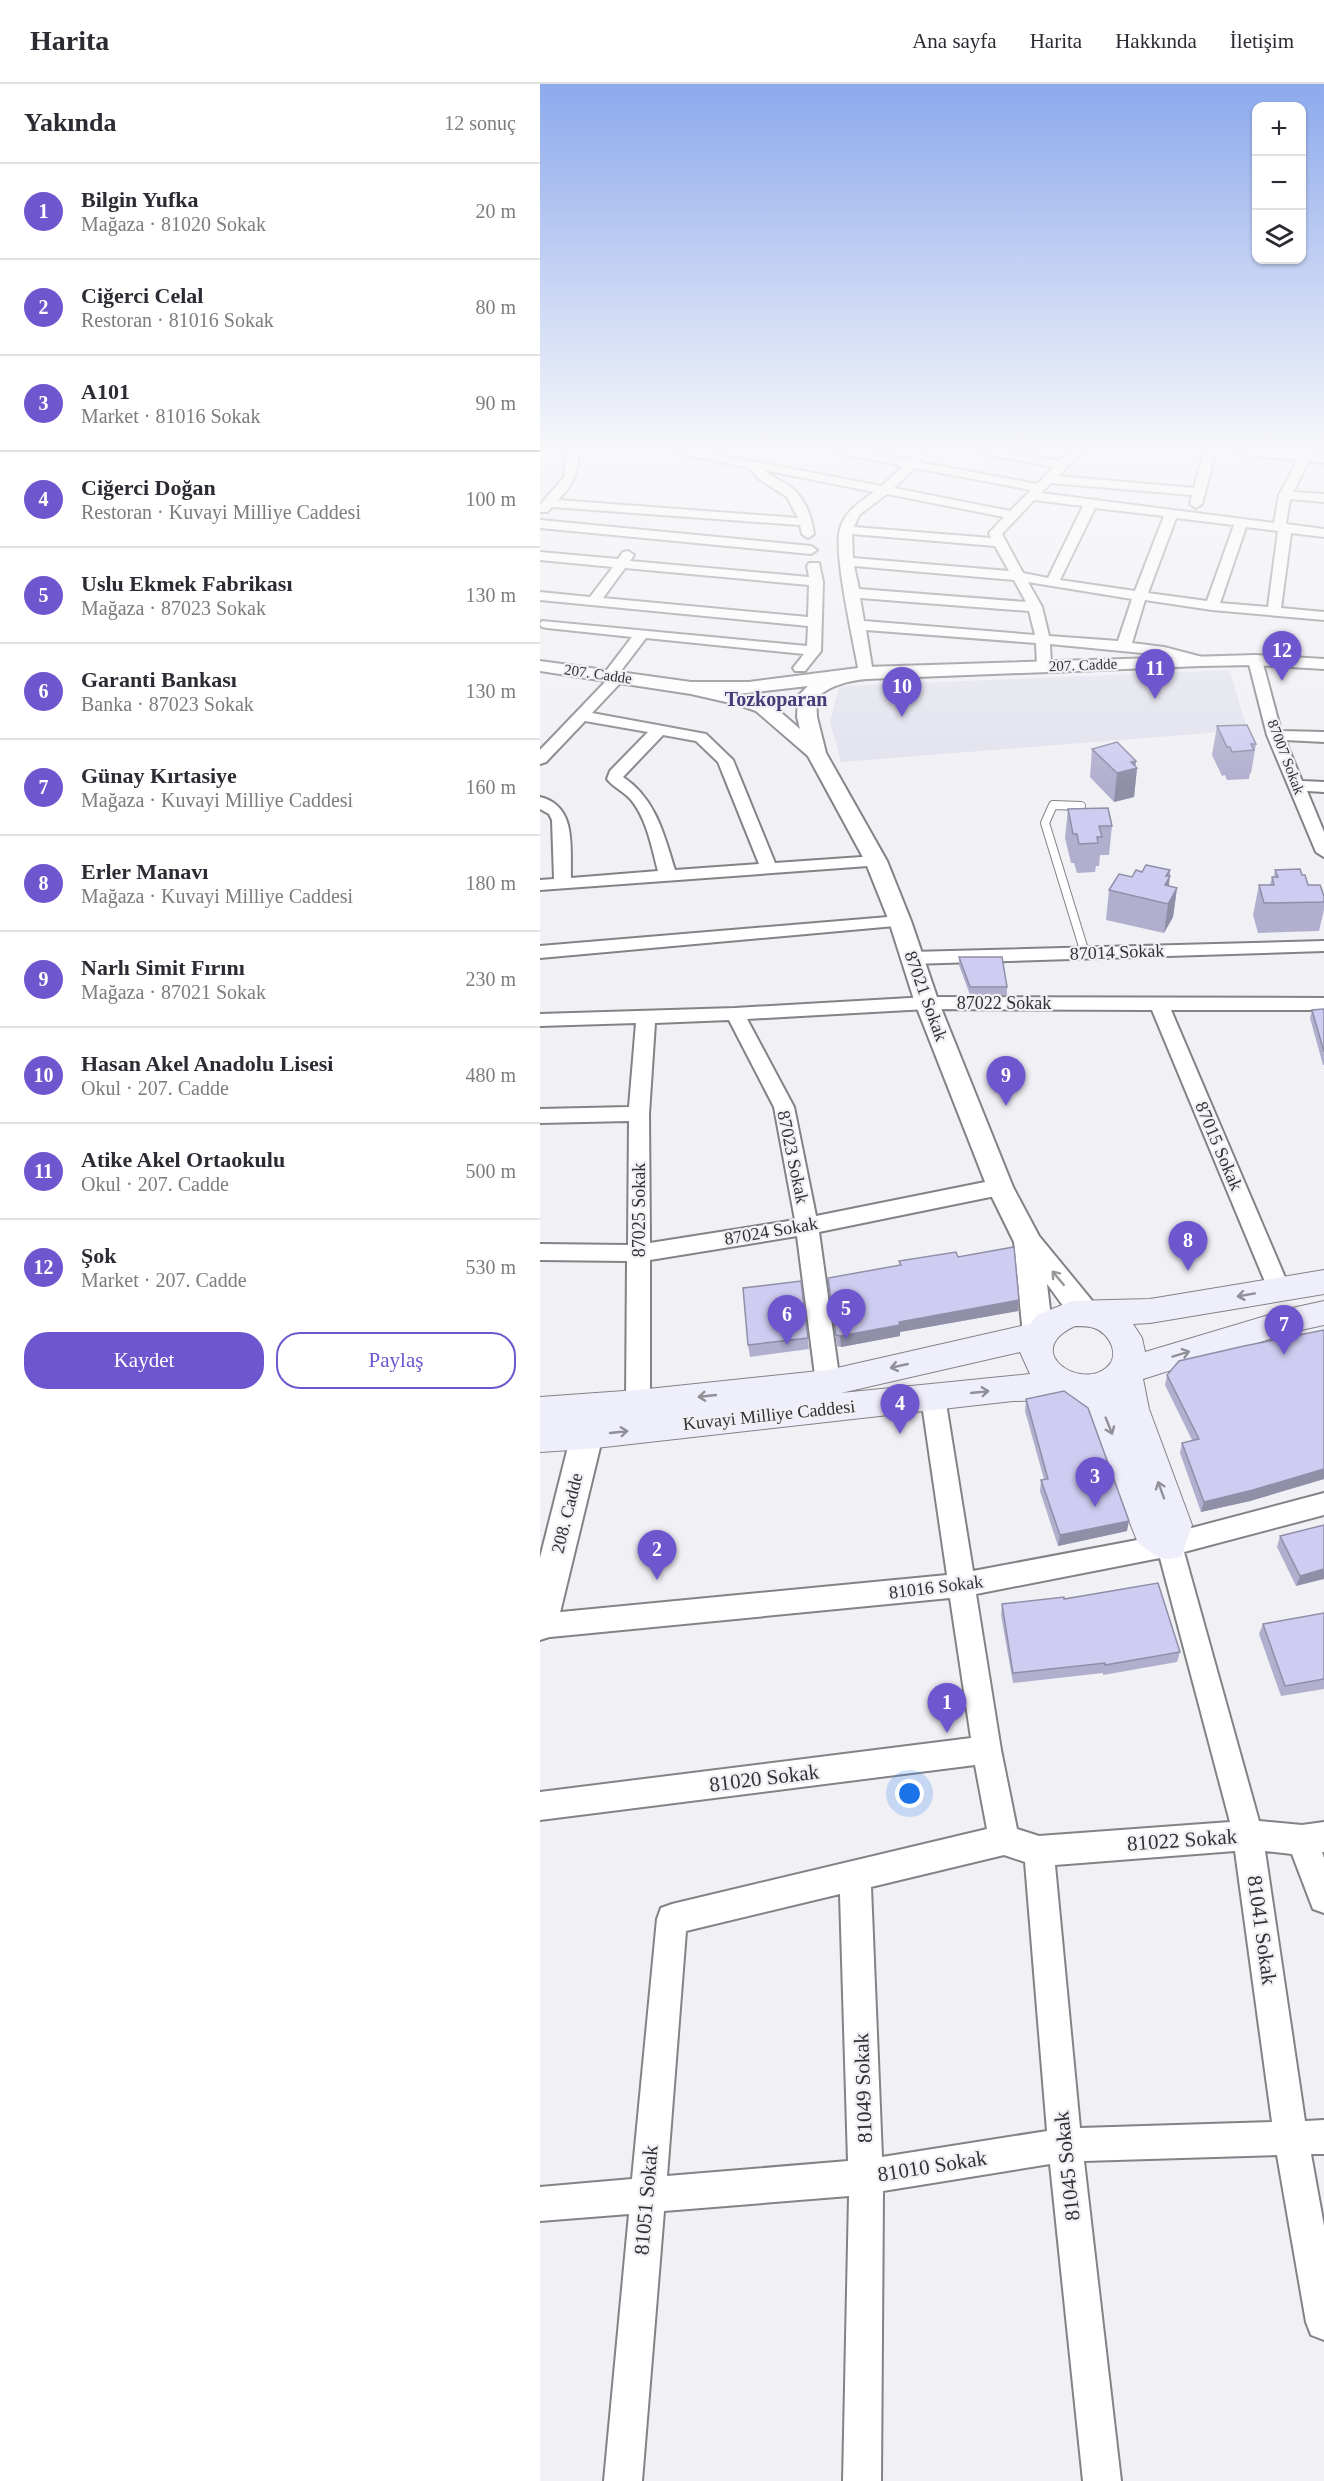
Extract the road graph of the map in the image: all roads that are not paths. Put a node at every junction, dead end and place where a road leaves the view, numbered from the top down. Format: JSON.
{"nodes":[{"id":1,"x":602,"y":563,"type":"edge"},
{"id":2,"x":813,"y":563,"type":"edge"},
{"id":3,"x":848,"y":563,"type":"edge"},
{"id":4,"x":869,"y":563,"type":"edge"},
{"id":5,"x":1010,"y":563,"type":"edge"},
{"id":6,"x":1062,"y":563,"type":"edge"},
{"id":7,"x":1153,"y":563,"type":"edge"},
{"id":8,"x":1227,"y":563,"type":"edge"},
{"id":9,"x":1279,"y":563,"type":"edge"},
{"id":10,"x":621,"y":565,"type":"junction"},
{"id":11,"x":1017,"y":576,"type":"junction"},
{"id":12,"x":816,"y":582,"type":"junction"},
{"id":13,"x":1052,"y":583,"type":"junction"},
{"id":14,"x":852,"y":593,"type":"junction"},
{"id":15,"x":1140,"y":595,"type":"junction"},
{"id":16,"x":540,"y":596,"type":"edge"},
{"id":17,"x":593,"y":602,"type":"junction"},
{"id":18,"x":1212,"y":606,"type":"junction"},
{"id":19,"x":1035,"y":607,"type":"junction"},
{"id":20,"x":559,"y":612,"type":"dead end"},
{"id":21,"x":1274,"y":612,"type":"junction"},
{"id":22,"x":1324,"y":616,"type":"edge"},
{"id":23,"x":814,"y":622,"type":"junction"},
{"id":24,"x":858,"y":625,"type":"junction"},
{"id":25,"x":544,"y":629,"type":"edge"},
{"id":26,"x":642,"y":634,"type":"junction"},
{"id":27,"x":1043,"y":639,"type":"junction"},
{"id":28,"x":1125,"y":645,"type":"junction"},
{"id":29,"x":814,"y":651,"type":"junction"},
{"id":30,"x":1255,"y":660,"type":"junction"},
{"id":31,"x":1202,"y":661,"type":"junction"},
{"id":32,"x":1324,"y":664,"type":"edge"},
{"id":33,"x":540,"y":666,"type":"edge"},
{"id":34,"x":1044,"y":667,"type":"junction"},
{"id":35,"x":800,"y":668,"type":"joint"},
{"id":36,"x":866,"y":673,"type":"junction"},
{"id":37,"x":614,"y":676,"type":"junction"},
{"id":38,"x":842,"y":676,"type":"junction"},
{"id":39,"x":779,"y":684,"type":"junction"},
{"id":40,"x":691,"y":688,"type":"junction"},
{"id":41,"x":807,"y":696,"type":"junction"},
{"id":42,"x":763,"y":707,"type":"junction"},
{"id":43,"x":583,"y":716,"type":"junction"},
{"id":44,"x":660,"y":729,"type":"junction"},
{"id":45,"x":1275,"y":735,"type":"junction"},
{"id":46,"x":1324,"y":737,"type":"edge"},
{"id":47,"x":816,"y":753,"type":"junction"},
{"id":48,"x":540,"y":759,"type":"edge"},
{"id":49,"x":1296,"y":786,"type":"junction"},
{"id":50,"x":1324,"y":788,"type":"edge"},
{"id":51,"x":540,"y":802,"type":"edge"},
{"id":52,"x":1081,"y":806,"type":"edge"},
{"id":53,"x":1322,"y":846,"type":"edge"},
{"id":54,"x":876,"y":861,"type":"junction"},
{"id":55,"x":769,"y":869,"type":"junction"},
{"id":56,"x":668,"y":877,"type":"junction"},
{"id":57,"x":563,"y":884,"type":"junction"},
{"id":58,"x":540,"y":885,"type":"edge"},
{"id":59,"x":900,"y":921,"type":"junction"},
{"id":60,"x":1324,"y":946,"type":"edge"},
{"id":61,"x":540,"y":952,"type":"edge"},
{"id":62,"x":1085,"y":953,"type":"junction"},
{"id":63,"x":911,"y":958,"type":"junction"},
{"id":64,"x":927,"y":1003,"type":"junction"},
{"id":65,"x":1159,"y":1004,"type":"junction"},
{"id":66,"x":1324,"y":1004,"type":"edge"},
{"id":67,"x":735,"y":1014,"type":"junction"},
{"id":68,"x":646,"y":1017,"type":"junction"},
{"id":69,"x":540,"y":1020,"type":"edge"},
{"id":70,"x":639,"y":1114,"type":"junction"},
{"id":71,"x":540,"y":1116,"type":"edge"},
{"id":72,"x":1000,"y":1187,"type":"junction"},
{"id":73,"x":807,"y":1226,"type":"junction"},
{"id":74,"x":1028,"y":1242,"type":"junction"},
{"id":75,"x":540,"y":1252,"type":"edge"},
{"id":76,"x":640,"y":1253,"type":"junction"},
{"id":77,"x":1324,"y":1282,"type":"edge"},
{"id":78,"x":1279,"y":1289,"type":"junction"},
{"id":79,"x":1324,"y":1313,"type":"edge"},
{"id":80,"x":1088,"y":1314,"type":"junction"},
{"id":81,"x":1038,"y":1335,"type":"junction"},
{"id":82,"x":1125,"y":1371,"type":"junction"},
{"id":83,"x":828,"y":1383,"type":"junction"},
{"id":84,"x":1069,"y":1386,"type":"junction"},
{"id":85,"x":933,"y":1397,"type":"junction"},
{"id":86,"x":638,"y":1404,"type":"junction"},
{"id":87,"x":540,"y":1411,"type":"edge"},
{"id":88,"x":586,"y":1436,"type":"junction"},
{"id":89,"x":540,"y":1438,"type":"edge"},
{"id":90,"x":1324,"y":1504,"type":"edge"},
{"id":91,"x":1169,"y":1545,"type":"junction"},
{"id":92,"x":963,"y":1585,"type":"junction"},
{"id":93,"x":545,"y":1586,"type":"edge"},
{"id":94,"x":540,"y":1626,"type":"edge"},
{"id":95,"x":987,"y":1750,"type":"junction"},
{"id":96,"x":540,"y":1806,"type":"edge"},
{"id":97,"x":1248,"y":1835,"type":"junction"},
{"id":98,"x":1313,"y":1838,"type":"edge"},
{"id":99,"x":1004,"y":1840,"type":"junction"},
{"id":100,"x":1039,"y":1851,"type":"junction"},
{"id":101,"x":855,"y":1875,"type":"junction"},
{"id":102,"x":1324,"y":1898,"type":"edge"},
{"id":103,"x":1324,"y":2137,"type":"edge"},
{"id":104,"x":1291,"y":2140,"type":"junction"},
{"id":105,"x":1065,"y":2145,"type":"junction"},
{"id":106,"x":866,"y":2177,"type":"junction"},
{"id":107,"x":646,"y":2194,"type":"junction"},
{"id":108,"x":540,"y":2204,"type":"edge"},
{"id":109,"x":1324,"y":2322,"type":"edge"},
{"id":110,"x":623,"y":2481,"type":"edge"},
{"id":111,"x":862,"y":2481,"type":"edge"},
{"id":112,"x":1102,"y":2481,"type":"edge"}],
"edges":[{"from":1,"to":10,"type":"street"},
{"from":2,"to":12,"type":"street"},
{"from":3,"to":14,"type":"street"},
{"from":4,"to":11,"type":"street"},
{"from":5,"to":11,"type":"street"},
{"from":6,"to":13,"type":"street"},
{"from":7,"to":15,"type":"street"},
{"from":8,"to":18,"type":"street"},
{"from":9,"to":21,"type":"street"},
{"from":10,"to":12,"type":"street"},
{"from":10,"to":17,"type":"street"},
{"from":11,"to":13,"type":"street"},
{"from":11,"to":19,"type":"street"},
{"from":12,"to":23,"type":"street"},
{"from":13,"to":15,"type":"street"},
{"from":14,"to":19,"type":"street"},
{"from":14,"to":24,"type":"street"},
{"from":15,"to":18,"type":"street"},
{"from":15,"to":28,"type":"street"},
{"from":16,"to":17,"type":"street"},
{"from":17,"to":23,"type":"street"},
{"from":18,"to":21,"type":"street"},
{"from":19,"to":27,"type":"street"},
{"from":20,"to":25,"type":"street"},
{"from":21,"to":22,"type":"street"},
{"from":23,"to":29,"type":"street"},
{"from":24,"to":27,"type":"street"},
{"from":24,"to":36,"type":"street"},
{"from":25,"to":26,"type":"street"},
{"from":26,"to":29,"type":"street"},
{"from":26,"to":37,"type":"street"},
{"from":27,"to":28,"type":"street"},
{"from":27,"to":34,"type":"street"},
{"from":28,"to":31,"type":"street"},
{"from":29,"to":35,"type":"street"},
{"from":30,"to":31,"type":"street","name":"207. Cadde"},
{"from":30,"to":32,"type":"street","name":"207. Cadde"},
{"from":30,"to":45,"type":"street","name":"87007 Sokak"},
{"from":31,"to":34,"type":"street","name":"207. Cadde"},
{"from":33,"to":37,"type":"street","name":"207. Cadde"},
{"from":34,"to":36,"type":"street","name":"207. Cadde"},
{"from":35,"to":39,"type":"street"},
{"from":36,"to":38,"type":"street","name":"207. Cadde"},
{"from":37,"to":40,"type":"street","name":"207. Cadde"},
{"from":37,"to":43,"type":"street"},
{"from":38,"to":39,"type":"street","name":"207. Cadde"},
{"from":38,"to":41,"type":"street"},
{"from":39,"to":40,"type":"street","name":"207. Cadde"},
{"from":39,"to":41,"type":"street"},
{"from":39,"to":42,"type":"street"},
{"from":40,"to":42,"type":"street"},
{"from":41,"to":42,"type":"street"},
{"from":41,"to":47,"type":"street"},
{"from":42,"to":47,"type":"street"},
{"from":43,"to":44,"type":"street"},
{"from":43,"to":48,"type":"street"},
{"from":44,"to":55,"type":"street"},
{"from":44,"to":56,"type":"street"},
{"from":45,"to":46,"type":"street"},
{"from":45,"to":49,"type":"street","name":"87007 Sokak"},
{"from":47,"to":54,"type":"street","name":"87021 Sokak"},
{"from":49,"to":50,"type":"street"},
{"from":49,"to":53,"type":"street","name":"87007 Sokak"},
{"from":51,"to":57,"type":"street"},
{"from":52,"to":62,"type":"lane"},
{"from":54,"to":55,"type":"street"},
{"from":54,"to":59,"type":"street","name":"87021 Sokak"},
{"from":55,"to":56,"type":"street"},
{"from":56,"to":57,"type":"street"},
{"from":57,"to":58,"type":"street"},
{"from":59,"to":61,"type":"street"},
{"from":59,"to":63,"type":"street","name":"87021 Sokak"},
{"from":60,"to":62,"type":"street","name":"87014 Sokak"},
{"from":62,"to":63,"type":"street","name":"87014 Sokak"},
{"from":63,"to":64,"type":"street","name":"87021 Sokak"},
{"from":64,"to":65,"type":"street","name":"87022 Sokak"},
{"from":64,"to":67,"type":"street","name":"87022 Sokak"},
{"from":64,"to":72,"type":"street","name":"87021 Sokak"},
{"from":65,"to":66,"type":"street","name":"87022 Sokak"},
{"from":65,"to":78,"type":"street","name":"87015 Sokak"},
{"from":67,"to":68,"type":"street","name":"87022 Sokak"},
{"from":67,"to":73,"type":"street","name":"87023 Sokak"},
{"from":68,"to":69,"type":"street","name":"87022 Sokak"},
{"from":68,"to":70,"type":"street","name":"87025 Sokak"},
{"from":70,"to":71,"type":"street"},
{"from":70,"to":76,"type":"street","name":"87025 Sokak"},
{"from":72,"to":73,"type":"street","name":"87024 Sokak"},
{"from":72,"to":74,"type":"street","name":"87021 Sokak"},
{"from":73,"to":76,"type":"street","name":"87024 Sokak"},
{"from":73,"to":83,"type":"street","name":"87023 Sokak"},
{"from":80,"to":74,"type":"street","name":"87021 Sokak","one_way":true},
{"from":74,"to":81,"type":"street","name":"87021 Sokak"},
{"from":75,"to":76,"type":"street","name":"87024 Sokak"},
{"from":76,"to":86,"type":"street","name":"87025 Sokak"},
{"from":77,"to":78,"type":"main road"},
{"from":78,"to":80,"type":"main road","one_way":true},
{"from":82,"to":79,"type":"main road","one_way":true},
{"from":80,"to":81,"type":"main road"},
{"from":80,"to":82,"type":"main road"},
{"from":81,"to":83,"type":"main road","name":"Kuvayi Milliye Caddesi","one_way":true},
{"from":81,"to":84,"type":"main road"},
{"from":82,"to":84,"type":"main road"},
{"from":91,"to":82,"type":"main road","one_way":true},
{"from":83,"to":86,"type":"main road","name":"Kuvayi Milliye Caddesi","one_way":true},
{"from":85,"to":84,"type":"main road","name":"Kuvayi Milliye Caddesi","one_way":true},
{"from":84,"to":91,"type":"main road","one_way":true},
{"from":88,"to":85,"type":"main road","name":"Kuvayi Milliye Caddesi","one_way":true},
{"from":85,"to":92,"type":"street"},
{"from":86,"to":87,"type":"main road","name":"Kuvayi Milliye Caddesi"},
{"from":88,"to":89,"type":"main road","name":"Kuvayi Milliye Caddesi"},
{"from":88,"to":93,"type":"street","name":"208. Cadde"},
{"from":90,"to":91,"type":"street","name":"81016 Sokak"},
{"from":91,"to":92,"type":"street","name":"81016 Sokak"},
{"from":91,"to":97,"type":"street","name":"81041 Sokak"},
{"from":92,"to":94,"type":"street","name":"81016 Sokak"},
{"from":92,"to":95,"type":"street"},
{"from":93,"to":94,"type":"street","name":"208. Cadde"},
{"from":95,"to":96,"type":"street","name":"81020 Sokak"},
{"from":95,"to":99,"type":"street"},
{"from":97,"to":98,"type":"street","name":"81022 Sokak"},
{"from":97,"to":100,"type":"street","name":"81022 Sokak"},
{"from":97,"to":104,"type":"street","name":"81041 Sokak"},
{"from":98,"to":102,"type":"street"},
{"from":99,"to":100,"type":"street"},
{"from":99,"to":101,"type":"street"},
{"from":100,"to":105,"type":"street","name":"81045 Sokak"},
{"from":101,"to":106,"type":"street","name":"81049 Sokak"},
{"from":101,"to":107,"type":"street","name":"81051 Sokak"},
{"from":103,"to":104,"type":"street","name":"81010 Sokak"},
{"from":104,"to":105,"type":"street","name":"81010 Sokak"},
{"from":104,"to":109,"type":"street","name":"81041 Sokak"},
{"from":105,"to":106,"type":"street","name":"81010 Sokak"},
{"from":105,"to":112,"type":"street","name":"81045 Sokak"},
{"from":106,"to":107,"type":"street","name":"81010 Sokak"},
{"from":106,"to":111,"type":"street","name":"81049 Sokak"},
{"from":107,"to":108,"type":"street","name":"81010 Sokak"},
{"from":107,"to":110,"type":"street","name":"81051 Sokak"}]}
